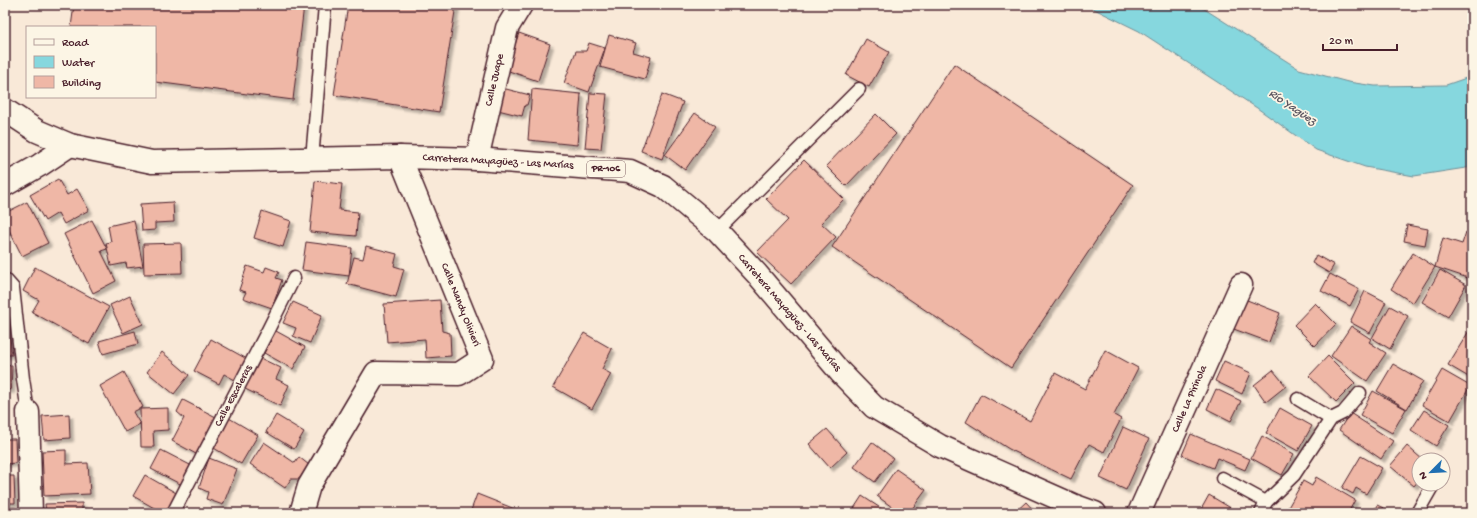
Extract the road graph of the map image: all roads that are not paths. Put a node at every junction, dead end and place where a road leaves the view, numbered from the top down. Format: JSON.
{"nodes":[{"id":1,"x":325,"y":5,"type":"edge"},
{"id":2,"x":521,"y":5,"type":"edge"},
{"id":3,"x":859,"y":89,"type":"dead end"},
{"id":4,"x":5,"y":110,"type":"edge"},
{"id":5,"x":70,"y":145,"type":"junction"},
{"id":6,"x":400,"y":157,"type":"junction"},
{"id":7,"x":312,"y":159,"type":"junction"},
{"id":8,"x":477,"y":159,"type":"junction"},
{"id":9,"x":5,"y":184,"type":"edge"},
{"id":10,"x":717,"y":231,"type":"junction"},
{"id":11,"x":294,"y":278,"type":"dead end"},
{"id":12,"x":5,"y":279,"type":"edge"},
{"id":13,"x":1241,"y":285,"type":"dead end"},
{"id":14,"x":1360,"y":393,"type":"dead end"},
{"id":15,"x":1298,"y":399,"type":"dead end"},
{"id":16,"x":28,"y":412,"type":"joint"},
{"id":17,"x":1332,"y":419,"type":"junction"},
{"id":18,"x":1222,"y":478,"type":"dead end"},
{"id":19,"x":1429,"y":492,"type":"edge"},
{"id":20,"x":1266,"y":502,"type":"junction"},
{"id":21,"x":1065,"y":509,"type":"edge"},
{"id":22,"x":31,"y":513,"type":"edge"},
{"id":23,"x":172,"y":513,"type":"edge"},
{"id":24,"x":301,"y":513,"type":"edge"},
{"id":25,"x":1095,"y":513,"type":"edge"},
{"id":26,"x":1139,"y":513,"type":"edge"},
{"id":27,"x":1261,"y":513,"type":"edge"},
{"id":28,"x":1417,"y":513,"type":"edge"}],
"edges":[{"from":1,"to":7,"type":"lane"},
{"from":2,"to":8,"type":"main road","name":"Calle Juape"},
{"from":3,"to":10,"type":"lane"},
{"from":4,"to":5,"type":"main road","name":"Carretera Mayagüez - Las Marías","number":"PR-106"},
{"from":5,"to":7,"type":"main road","name":"Carretera Mayagüez - Las Marías","number":"PR-106"},
{"from":5,"to":9,"type":"main road"},
{"from":6,"to":7,"type":"main road","name":"Carretera Mayagüez - Las Marías","number":"PR-106"},
{"from":6,"to":8,"type":"main road","name":"Carretera Mayagüez - Las Marías","number":"PR-106"},
{"from":6,"to":24,"type":"main road","name":"Calle Nandy Olivieri"},
{"from":8,"to":10,"type":"main road","name":"Carretera Mayagüez - Las Marías","number":"PR-106"},
{"from":10,"to":21,"type":"main road","name":"Carretera Mayagüez - Las Marías","number":"PR-106"},
{"from":11,"to":23,"type":"lane","name":"Calle Escaleras"},
{"from":12,"to":16,"type":"lane"},
{"from":13,"to":26,"type":"main road","name":"Calle La Pirinola"},
{"from":14,"to":17,"type":"lane"},
{"from":15,"to":17,"type":"lane"},
{"from":16,"to":22,"type":"main road"},
{"from":17,"to":20,"type":"lane"},
{"from":18,"to":20,"type":"lane"},
{"from":19,"to":28,"type":"lane"},
{"from":20,"to":27,"type":"lane"},
{"from":21,"to":25,"type":"main road","name":"Carretera Mayagüez - Las Marías","number":"PR-106"}]}
